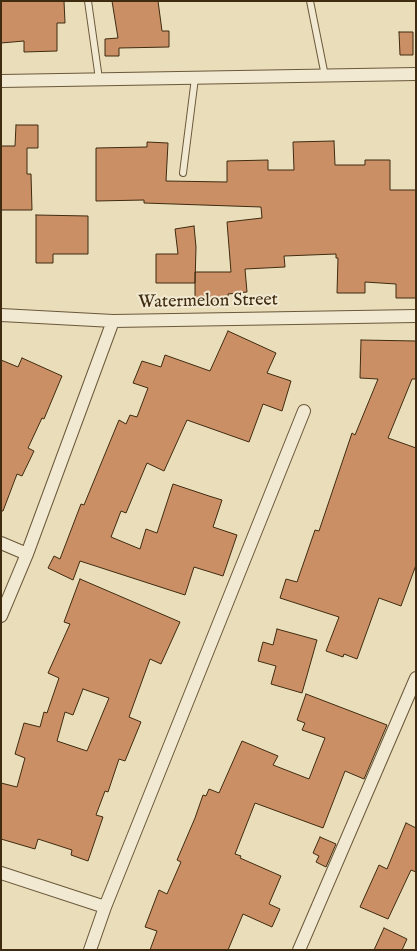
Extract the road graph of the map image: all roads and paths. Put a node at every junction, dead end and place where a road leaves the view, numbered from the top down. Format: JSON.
{"nodes":[{"id":1,"x":88,"y":1,"type":"edge"},
{"id":2,"x":310,"y":1,"type":"edge"},
{"id":3,"x":416,"y":74,"type":"edge"},
{"id":4,"x":325,"y":76,"type":"junction"},
{"id":5,"x":194,"y":78,"type":"junction"},
{"id":6,"x":99,"y":79,"type":"junction"},
{"id":7,"x":1,"y":80,"type":"edge"},
{"id":8,"x":183,"y":173,"type":"dead end"},
{"id":9,"x":1,"y":316,"type":"edge"},
{"id":10,"x":416,"y":316,"type":"edge"},
{"id":11,"x":113,"y":321,"type":"junction"},
{"id":12,"x":304,"y":411,"type":"dead end"},
{"id":13,"x":1,"y":543,"type":"edge"},
{"id":14,"x":27,"y":554,"type":"junction"},
{"id":15,"x":1,"y":616,"type":"edge"},
{"id":16,"x":416,"y":678,"type":"edge"},
{"id":17,"x":1,"y":873,"type":"edge"},
{"id":18,"x":106,"y":907,"type":"junction"},
{"id":19,"x":90,"y":950,"type":"edge"},
{"id":20,"x":299,"y":950,"type":"edge"}],
"edges":[{"from":1,"to":6,"type":"lane"},
{"from":2,"to":4,"type":"lane"},
{"from":3,"to":4,"type":"street"},
{"from":4,"to":5,"type":"street"},
{"from":5,"to":6,"type":"street"},
{"from":5,"to":8,"type":"lane"},
{"from":6,"to":7,"type":"street"},
{"from":9,"to":11,"type":"street","name":"Watermelon Street"},
{"from":10,"to":11,"type":"street","name":"Watermelon Street"},
{"from":11,"to":14,"type":"street"},
{"from":12,"to":18,"type":"street"},
{"from":13,"to":14,"type":"street"},
{"from":14,"to":15,"type":"street"},
{"from":16,"to":20,"type":"street"},
{"from":17,"to":18,"type":"street"},
{"from":18,"to":19,"type":"street"}]}
